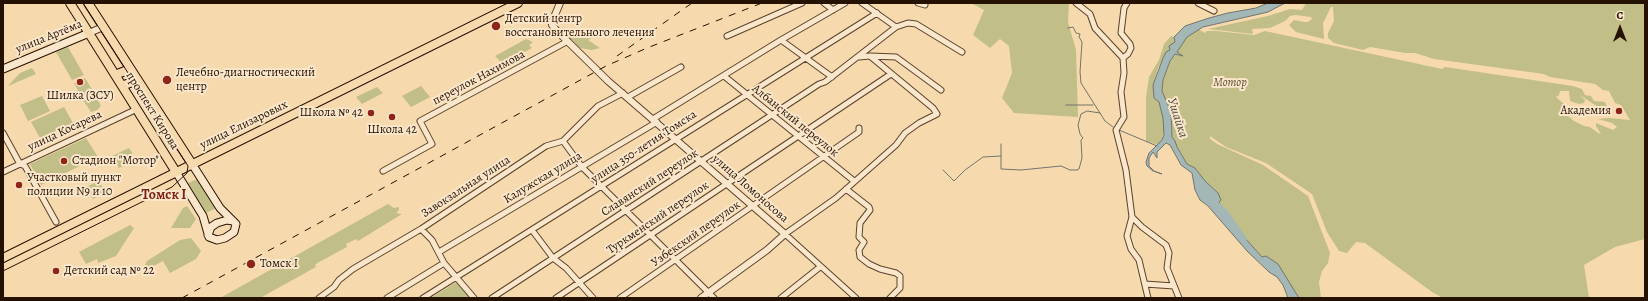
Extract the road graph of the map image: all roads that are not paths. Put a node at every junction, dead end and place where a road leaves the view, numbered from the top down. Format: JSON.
{"nodes":[{"id":1,"x":70,"y":3,"type":"edge"},
{"id":2,"x":88,"y":3,"type":"edge"},
{"id":3,"x":518,"y":3,"type":"edge"},
{"id":4,"x":560,"y":3,"type":"edge"},
{"id":5,"x":802,"y":3,"type":"edge"},
{"id":6,"x":824,"y":3,"type":"edge"},
{"id":7,"x":845,"y":3,"type":"edge"},
{"id":8,"x":862,"y":3,"type":"edge"},
{"id":9,"x":918,"y":3,"type":"edge"},
{"id":10,"x":1076,"y":3,"type":"edge"},
{"id":11,"x":1127,"y":3,"type":"edge"},
{"id":12,"x":1198,"y":3,"type":"edge"},
{"id":13,"x":1206,"y":4,"type":"edge"},
{"id":14,"x":925,"y":5,"type":"dead end"},
{"id":15,"x":833,"y":10,"type":"junction"},
{"id":16,"x":1214,"y":10,"type":"dead end"},
{"id":17,"x":877,"y":14,"type":"junction"},
{"id":18,"x":103,"y":27,"type":"junction"},
{"id":19,"x":896,"y":27,"type":"junction"},
{"id":20,"x":89,"y":33,"type":"junction"},
{"id":21,"x":727,"y":36,"type":"dead end"},
{"id":22,"x":781,"y":40,"type":"junction"},
{"id":23,"x":568,"y":41,"type":"junction"},
{"id":24,"x":962,"y":52,"type":"dead end"},
{"id":25,"x":870,"y":56,"type":"junction"},
{"id":26,"x":859,"y":57,"type":"junction"},
{"id":27,"x":1123,"y":58,"type":"junction"},
{"id":28,"x":806,"y":59,"type":"junction"},
{"id":29,"x":681,"y":67,"type":"dead end"},
{"id":30,"x":3,"y":69,"type":"edge"},
{"id":31,"x":130,"y":69,"type":"junction"},
{"id":32,"x":891,"y":74,"type":"junction"},
{"id":33,"x":115,"y":75,"type":"junction"},
{"id":34,"x":724,"y":76,"type":"junction"},
{"id":35,"x":832,"y":77,"type":"junction"},
{"id":36,"x":137,"y":80,"type":"junction"},
{"id":37,"x":122,"y":86,"type":"junction"},
{"id":38,"x":942,"y":90,"type":"dead end"},
{"id":39,"x":623,"y":93,"type":"junction"},
{"id":40,"x":748,"y":96,"type":"junction"},
{"id":41,"x":628,"y":97,"type":"junction"},
{"id":42,"x":137,"y":109,"type":"junction"},
{"id":43,"x":772,"y":115,"type":"junction"},
{"id":44,"x":655,"y":120,"type":"junction"},
{"id":45,"x":859,"y":128,"type":"dead end"},
{"id":46,"x":3,"y":133,"type":"edge"},
{"id":47,"x":798,"y":136,"type":"junction"},
{"id":48,"x":676,"y":138,"type":"junction"},
{"id":49,"x":563,"y":141,"type":"junction"},
{"id":50,"x":823,"y":156,"type":"junction"},
{"id":51,"x":701,"y":161,"type":"junction"},
{"id":52,"x":20,"y":164,"type":"junction"},
{"id":53,"x":192,"y":164,"type":"junction"},
{"id":54,"x":582,"y":167,"type":"junction"},
{"id":55,"x":383,"y":171,"type":"dead end"},
{"id":56,"x":3,"y":172,"type":"edge"},
{"id":57,"x":176,"y":172,"type":"junction"},
{"id":58,"x":854,"y":181,"type":"junction"},
{"id":59,"x":727,"y":184,"type":"junction"},
{"id":60,"x":602,"y":187,"type":"junction"},
{"id":61,"x":846,"y":189,"type":"junction"},
{"id":62,"x":753,"y":207,"type":"junction"},
{"id":63,"x":626,"y":211,"type":"junction"},
{"id":64,"x":1132,"y":217,"type":"junction"},
{"id":65,"x":233,"y":221,"type":"junction"},
{"id":66,"x":56,"y":222,"type":"dead end"},
{"id":67,"x":421,"y":229,"type":"junction"},
{"id":68,"x":532,"y":230,"type":"junction"},
{"id":69,"x":785,"y":234,"type":"junction"},
{"id":70,"x":208,"y":235,"type":"junction"},
{"id":71,"x":650,"y":235,"type":"junction"},
{"id":72,"x":440,"y":252,"type":"junction"},
{"id":73,"x":3,"y":258,"type":"edge"},
{"id":74,"x":553,"y":258,"type":"junction"},
{"id":75,"x":675,"y":261,"type":"junction"},
{"id":76,"x":444,"y":263,"type":"junction"},
{"id":77,"x":820,"y":267,"type":"junction"},
{"id":78,"x":457,"y":277,"type":"junction"},
{"id":79,"x":579,"y":283,"type":"junction"},
{"id":80,"x":1145,"y":284,"type":"junction"},
{"id":81,"x":1174,"y":286,"type":"junction"},
{"id":82,"x":708,"y":293,"type":"junction"},
{"id":83,"x":854,"y":297,"type":"edge"},
{"id":84,"x":319,"y":298,"type":"edge"},
{"id":85,"x":387,"y":298,"type":"edge"},
{"id":86,"x":423,"y":298,"type":"edge"},
{"id":87,"x":474,"y":298,"type":"edge"},
{"id":88,"x":492,"y":298,"type":"edge"},
{"id":89,"x":556,"y":298,"type":"edge"},
{"id":90,"x":593,"y":298,"type":"edge"},
{"id":91,"x":620,"y":298,"type":"edge"},
{"id":92,"x":701,"y":298,"type":"edge"},
{"id":93,"x":714,"y":298,"type":"edge"},
{"id":94,"x":781,"y":298,"type":"edge"},
{"id":95,"x":890,"y":298,"type":"edge"},
{"id":96,"x":1148,"y":298,"type":"edge"},
{"id":97,"x":1179,"y":298,"type":"edge"}],
"edges":[{"from":1,"to":20,"type":"main road","name":"проспект Кирова"},
{"from":2,"to":18,"type":"main road","name":"проспект Кирова"},
{"from":3,"to":53,"type":"main road","name":"улица Елизаровых"},
{"from":4,"to":23,"type":"street","name":"улица Ломоносова"},
{"from":5,"to":21,"type":"street"},
{"from":6,"to":15,"type":"street"},
{"from":7,"to":15,"type":"street","name":"Калужская улица"},
{"from":8,"to":17,"type":"street"},
{"from":9,"to":14,"type":"street"},
{"from":10,"to":27,"type":"street"},
{"from":11,"to":27,"type":"street"},
{"from":12,"to":13,"type":"street"},
{"from":13,"to":16,"type":"street"},
{"from":15,"to":22,"type":"street","name":"Калужская улица"},
{"from":17,"to":19,"type":"street"},
{"from":17,"to":28,"type":"street","name":"улица 350-летия Томска"},
{"from":18,"to":20,"type":"street","name":"улица Артёма"},
{"from":18,"to":31,"type":"main road","name":"проспект Кирова"},
{"from":19,"to":24,"type":"street"},
{"from":19,"to":26,"type":"street","name":"Славянский переулок"},
{"from":20,"to":30,"type":"main road","name":"улица Артёма"},
{"from":20,"to":33,"type":"main road","name":"проспект Кирова"},
{"from":22,"to":28,"type":"street"},
{"from":22,"to":34,"type":"street","name":"Калужская улица"},
{"from":23,"to":39,"type":"street","name":"улица Ломоносова"},
{"from":23,"to":55,"type":"street","name":"переулок Нахимова"},
{"from":25,"to":26,"type":"street"},
{"from":25,"to":32,"type":"street"},
{"from":25,"to":38,"type":"street"},
{"from":26,"to":35,"type":"street","name":"Славянский переулок"},
{"from":27,"to":64,"type":"street"},
{"from":28,"to":35,"type":"street"},
{"from":28,"to":40,"type":"street","name":"улица 350-летия Томска"},
{"from":29,"to":41,"type":"street"},
{"from":31,"to":33,"type":"main road"},
{"from":31,"to":36,"type":"main road","name":"проспект Кирова"},
{"from":32,"to":47,"type":"street","name":"Туркменский переулок"},
{"from":32,"to":58,"type":"street"},
{"from":33,"to":37,"type":"main road","name":"проспект Кирова"},
{"from":34,"to":40,"type":"street","name":"Албанский переулок"},
{"from":34,"to":44,"type":"street","name":"Калужская улица"},
{"from":35,"to":43,"type":"street","name":"Славянский переулок"},
{"from":36,"to":37,"type":"main road"},
{"from":36,"to":53,"type":"main road","name":"проспект Кирова"},
{"from":37,"to":42,"type":"main road","name":"проспект Кирова"},
{"from":39,"to":41,"type":"street","name":"улица Ломоносова"},
{"from":39,"to":49,"type":"street","name":"Завокзальная улица"},
{"from":40,"to":43,"type":"street","name":"Албанский переулок"},
{"from":40,"to":48,"type":"street","name":"улица 350-летия Томска"},
{"from":41,"to":44,"type":"street","name":"улица Ломоносова"},
{"from":42,"to":52,"type":"street","name":"улица Косарева"},
{"from":42,"to":57,"type":"main road","name":"проспект Кирова"},
{"from":43,"to":47,"type":"street","name":"Албанский переулок"},
{"from":43,"to":51,"type":"street","name":"Славянский переулок"},
{"from":44,"to":48,"type":"street","name":"улица Ломоносова"},
{"from":44,"to":54,"type":"street","name":"Калужская улица"},
{"from":45,"to":50,"type":"street","name":"Узбекский переулок"},
{"from":46,"to":52,"type":"street"},
{"from":47,"to":50,"type":"street","name":"Албанский переулок"},
{"from":47,"to":59,"type":"street","name":"Туркменский переулок"},
{"from":48,"to":51,"type":"street","name":"улица Ломоносова"},
{"from":48,"to":60,"type":"street","name":"улица 350-летия Томска"},
{"from":49,"to":54,"type":"street"},
{"from":49,"to":67,"type":"street","name":"Завокзальная улица"},
{"from":50,"to":58,"type":"street","name":"Албанский переулок"},
{"from":50,"to":62,"type":"street","name":"Узбекский переулок"},
{"from":51,"to":59,"type":"street","name":"улица Ломоносова"},
{"from":51,"to":63,"type":"street","name":"Славянский переулок"},
{"from":52,"to":56,"type":"street","name":"улица Косарева"},
{"from":52,"to":66,"type":"street"},
{"from":53,"to":57,"type":"main road","name":"улица Елизаровых"},
{"from":53,"to":65,"type":"main road","name":"проспект Кирова"},
{"from":54,"to":60,"type":"street"},
{"from":54,"to":72,"type":"street","name":"Калужская улица"},
{"from":57,"to":70,"type":"main road","name":"проспект Кирова"},
{"from":57,"to":73,"type":"main road","name":"улица Елизаровых"},
{"from":58,"to":61,"type":"street"},
{"from":59,"to":62,"type":"street","name":"улица Ломоносова"},
{"from":59,"to":71,"type":"street","name":"Туркменский переулок"},
{"from":60,"to":63,"type":"street"},
{"from":60,"to":68,"type":"street","name":"улица 350-летия Томска"},
{"from":61,"to":69,"type":"street"},
{"from":61,"to":95,"type":"street"},
{"from":62,"to":69,"type":"street","name":"улица Ломоносова"},
{"from":62,"to":75,"type":"street","name":"Узбекский переулок"},
{"from":63,"to":71,"type":"street"},
{"from":63,"to":74,"type":"street","name":"Славянский переулок"},
{"from":64,"to":80,"type":"street"},
{"from":64,"to":81,"type":"street"},
{"from":65,"to":70,"type":"main road"},
{"from":65,"to":70,"type":"main road"},
{"from":67,"to":72,"type":"street"},
{"from":67,"to":84,"type":"street","name":"Завокзальная улица"},
{"from":68,"to":74,"type":"street"},
{"from":68,"to":78,"type":"street","name":"улица 350-летия Томска"},
{"from":69,"to":77,"type":"street","name":"улица Ломоносова"},
{"from":69,"to":82,"type":"street"},
{"from":71,"to":75,"type":"street"},
{"from":71,"to":79,"type":"street","name":"Туркменский переулок"},
{"from":72,"to":76,"type":"street"},
{"from":74,"to":79,"type":"street"},
{"from":74,"to":88,"type":"street","name":"Славянский переулок"},
{"from":75,"to":82,"type":"street"},
{"from":75,"to":91,"type":"street","name":"Узбекский переулок"},
{"from":76,"to":78,"type":"street"},
{"from":76,"to":85,"type":"street"},
{"from":77,"to":83,"type":"street","name":"улица Ломоносова"},
{"from":77,"to":94,"type":"street"},
{"from":78,"to":86,"type":"street","name":"улица 350-летия Томска"},
{"from":78,"to":87,"type":"street"},
{"from":79,"to":89,"type":"street","name":"Туркменский переулок"},
{"from":79,"to":90,"type":"street"},
{"from":80,"to":81,"type":"street"},
{"from":80,"to":96,"type":"street"},
{"from":81,"to":97,"type":"street"},
{"from":82,"to":92,"type":"street"},
{"from":82,"to":93,"type":"street"}]}
